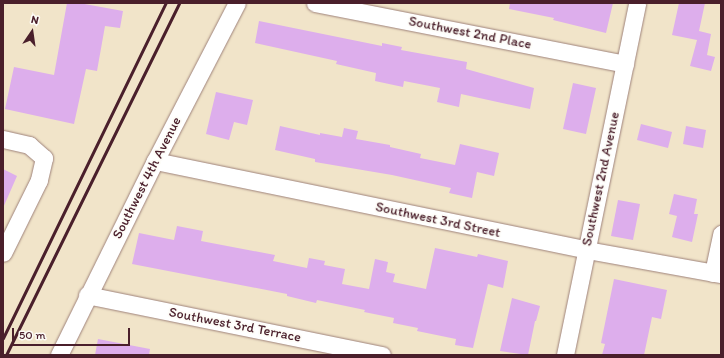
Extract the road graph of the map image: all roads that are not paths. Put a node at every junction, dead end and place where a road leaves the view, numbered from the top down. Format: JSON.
{"nodes":[{"id":1,"x":237,"y":3,"type":"edge"},
{"id":2,"x":315,"y":3,"type":"edge"},
{"id":3,"x":637,"y":3,"type":"edge"},
{"id":4,"x":625,"y":64,"type":"junction"},
{"id":5,"x":3,"y":139,"type":"edge"},
{"id":6,"x":155,"y":162,"type":"junction"},
{"id":7,"x":721,"y":234,"type":"edge"},
{"id":8,"x":586,"y":250,"type":"junction"},
{"id":9,"x":3,"y":253,"type":"edge"},
{"id":10,"x":717,"y":274,"type":"edge"},
{"id":11,"x":87,"y":295,"type":"junction"},
{"id":12,"x":59,"y":355,"type":"edge"},
{"id":13,"x":382,"y":355,"type":"edge"},
{"id":14,"x":565,"y":355,"type":"edge"}],
"edges":[{"from":1,"to":6,"type":"street","name":"Southwest 4th Avenue"},
{"from":2,"to":4,"type":"street","name":"Southwest 2nd Place"},
{"from":3,"to":4,"type":"street","name":"Southwest 2nd Avenue"},
{"from":4,"to":8,"type":"street","name":"Southwest 2nd Avenue"},
{"from":5,"to":9,"type":"street"},
{"from":6,"to":8,"type":"street","name":"Southwest 3rd Street"},
{"from":6,"to":11,"type":"street","name":"Southwest 4th Avenue"},
{"from":7,"to":10,"type":"street"},
{"from":8,"to":10,"type":"street","name":"Southwest 3rd Street"},
{"from":8,"to":14,"type":"street","name":"Southwest 2nd Avenue"},
{"from":11,"to":12,"type":"street","name":"Southwest 4th Avenue"},
{"from":11,"to":13,"type":"street","name":"Southwest 3rd Terrace"}]}
